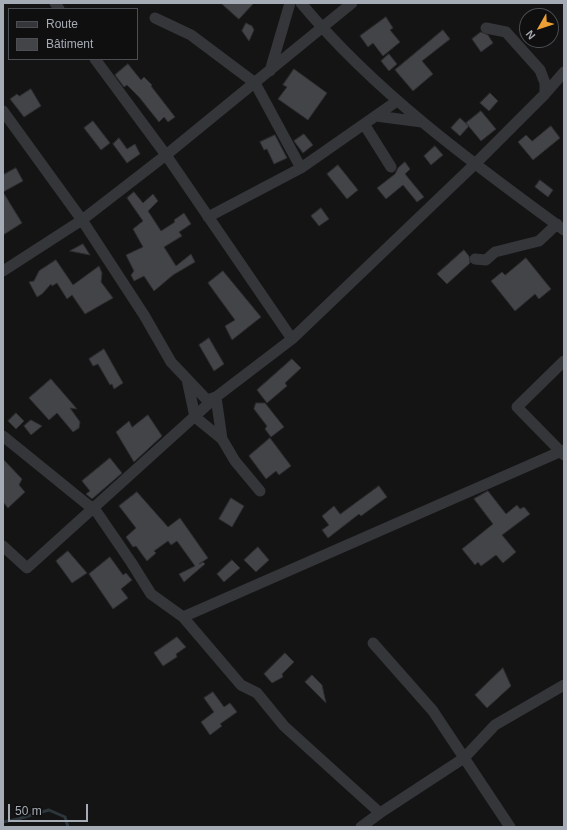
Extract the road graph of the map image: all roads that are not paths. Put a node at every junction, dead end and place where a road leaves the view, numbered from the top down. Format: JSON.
{"nodes":[{"id":1,"x":290,"y":3,"type":"edge"},
{"id":2,"x":301,"y":3,"type":"edge"},
{"id":3,"x":352,"y":3,"type":"edge"},
{"id":4,"x":155,"y":18,"type":"dead end"},
{"id":5,"x":486,"y":28,"type":"dead end"},
{"id":6,"x":322,"y":29,"type":"junction"},
{"id":7,"x":96,"y":60,"type":"edge"},
{"id":8,"x":270,"y":71,"type":"junction"},
{"id":9,"x":564,"y":72,"type":"edge"},
{"id":10,"x":255,"y":83,"type":"junction"},
{"id":11,"x":545,"y":94,"type":"junction"},
{"id":12,"x":397,"y":101,"type":"junction"},
{"id":13,"x":3,"y":111,"type":"edge"},
{"id":14,"x":376,"y":116,"type":"junction"},
{"id":15,"x":422,"y":122,"type":"junction"},
{"id":16,"x":364,"y":124,"type":"junction"},
{"id":17,"x":166,"y":155,"type":"junction"},
{"id":18,"x":476,"y":163,"type":"junction"},
{"id":19,"x":391,"y":167,"type":"dead end"},
{"id":20,"x":301,"y":168,"type":"junction"},
{"id":21,"x":208,"y":217,"type":"junction"},
{"id":22,"x":82,"y":220,"type":"junction"},
{"id":23,"x":560,"y":227,"type":"edge"},
{"id":24,"x":475,"y":259,"type":"dead end"},
{"id":25,"x":3,"y":272,"type":"edge"},
{"id":26,"x":292,"y":339,"type":"junction"},
{"id":27,"x":564,"y":361,"type":"edge"},
{"id":28,"x":187,"y":379,"type":"junction"},
{"id":29,"x":216,"y":397,"type":"junction"},
{"id":30,"x":195,"y":417,"type":"junction"},
{"id":31,"x":3,"y":436,"type":"edge"},
{"id":32,"x":222,"y":439,"type":"junction"},
{"id":33,"x":563,"y":452,"type":"edge"},
{"id":34,"x":260,"y":492,"type":"dead end"},
{"id":35,"x":94,"y":508,"type":"junction"},
{"id":36,"x":4,"y":548,"type":"edge"},
{"id":37,"x":182,"y":617,"type":"junction"},
{"id":38,"x":373,"y":643,"type":"dead end"},
{"id":39,"x":564,"y":685,"type":"edge"},
{"id":40,"x":464,"y":758,"type":"junction"},
{"id":41,"x":380,"y":813,"type":"junction"},
{"id":42,"x":361,"y":827,"type":"edge"},
{"id":43,"x":510,"y":827,"type":"edge"}],
"edges":[{"from":1,"to":8,"type":"street"},
{"from":2,"to":6,"type":"street"},
{"from":3,"to":6,"type":"street"},
{"from":4,"to":10,"type":"street"},
{"from":5,"to":11,"type":"street"},
{"from":6,"to":8,"type":"street"},
{"from":6,"to":12,"type":"street"},
{"from":7,"to":17,"type":"street"},
{"from":8,"to":10,"type":"street"},
{"from":9,"to":11,"type":"street"},
{"from":10,"to":17,"type":"street"},
{"from":10,"to":20,"type":"street"},
{"from":11,"to":18,"type":"street"},
{"from":12,"to":14,"type":"street"},
{"from":12,"to":15,"type":"street"},
{"from":13,"to":22,"type":"street"},
{"from":14,"to":15,"type":"street"},
{"from":14,"to":16,"type":"street"},
{"from":15,"to":18,"type":"street"},
{"from":16,"to":19,"type":"street"},
{"from":16,"to":20,"type":"street"},
{"from":17,"to":21,"type":"street"},
{"from":17,"to":22,"type":"street"},
{"from":18,"to":23,"type":"street"},
{"from":18,"to":26,"type":"street"},
{"from":20,"to":21,"type":"street"},
{"from":21,"to":26,"type":"street"},
{"from":22,"to":25,"type":"street"},
{"from":22,"to":28,"type":"street"},
{"from":23,"to":24,"type":"street"},
{"from":26,"to":29,"type":"street"},
{"from":27,"to":33,"type":"street"},
{"from":28,"to":29,"type":"street"},
{"from":28,"to":30,"type":"street"},
{"from":29,"to":30,"type":"street"},
{"from":29,"to":32,"type":"street"},
{"from":30,"to":32,"type":"street"},
{"from":30,"to":35,"type":"street"},
{"from":31,"to":35,"type":"street"},
{"from":32,"to":34,"type":"street"},
{"from":33,"to":37,"type":"street"},
{"from":35,"to":36,"type":"street"},
{"from":35,"to":37,"type":"street"},
{"from":37,"to":41,"type":"street"},
{"from":38,"to":40,"type":"street"},
{"from":39,"to":40,"type":"street"},
{"from":40,"to":41,"type":"street"},
{"from":40,"to":43,"type":"street"},
{"from":41,"to":42,"type":"street"}]}
